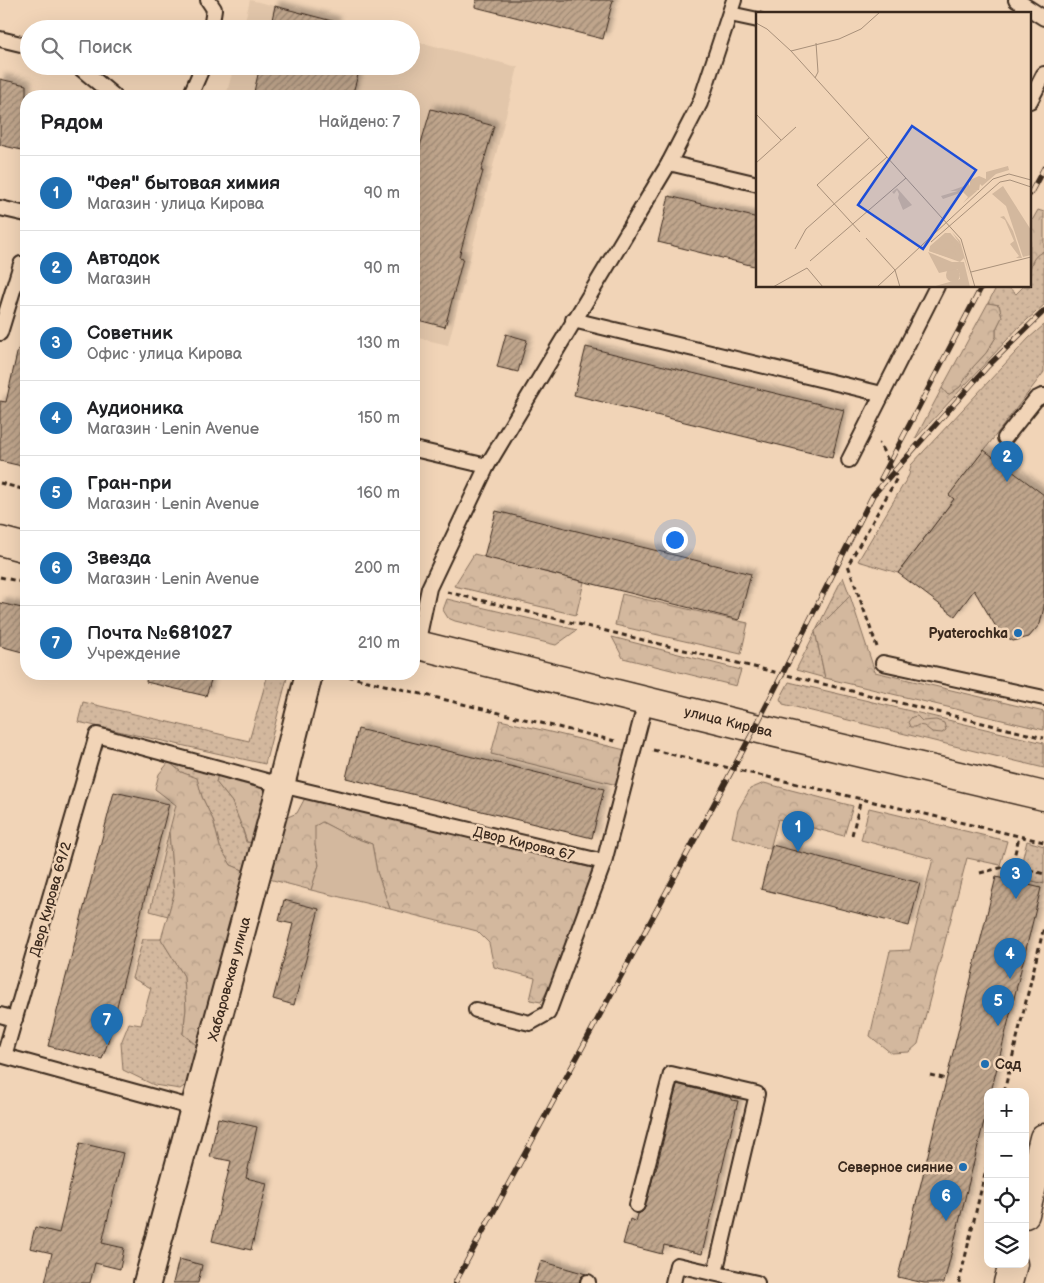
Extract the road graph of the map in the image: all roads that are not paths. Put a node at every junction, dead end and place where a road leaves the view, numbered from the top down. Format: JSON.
{"nodes":[{"id":1,"x":208,"y":0,"type":"edge"},
{"id":2,"x":734,"y":0,"type":"edge"},
{"id":3,"x":1016,"y":0,"type":"edge"},
{"id":4,"x":730,"y":14,"type":"junction"},
{"id":5,"x":1044,"y":18,"type":"edge"},
{"id":6,"x":212,"y":20,"type":"edge"},
{"id":7,"x":756,"y":20,"type":"edge"},
{"id":8,"x":0,"y":39,"type":"edge"},
{"id":9,"x":20,"y":44,"type":"edge"},
{"id":10,"x":1044,"y":74,"type":"edge"},
{"id":11,"x":89,"y":75,"type":"edge"},
{"id":12,"x":199,"y":75,"type":"edge"},
{"id":13,"x":107,"y":90,"type":"edge"},
{"id":14,"x":193,"y":90,"type":"edge"},
{"id":15,"x":1032,"y":97,"type":"edge"},
{"id":16,"x":669,"y":162,"type":"junction"},
{"id":17,"x":756,"y":184,"type":"edge"},
{"id":18,"x":0,"y":208,"type":"edge"},
{"id":19,"x":20,"y":213,"type":"edge"},
{"id":20,"x":20,"y":267,"type":"edge"},
{"id":21,"x":936,"y":288,"type":"edge"},
{"id":22,"x":573,"y":320,"type":"junction"},
{"id":23,"x":0,"y":334,"type":"edge"},
{"id":24,"x":882,"y":394,"type":"junction"},
{"id":25,"x":1044,"y":396,"type":"edge"},
{"id":26,"x":1006,"y":438,"type":"dead end"},
{"id":27,"x":420,"y":450,"type":"edge"},
{"id":28,"x":850,"y":460,"type":"dead end"},
{"id":29,"x":487,"y":466,"type":"junction"},
{"id":30,"x":0,"y":541,"type":"edge"},
{"id":31,"x":20,"y":546,"type":"edge"},
{"id":32,"x":420,"y":624,"type":"edge"},
{"id":33,"x":420,"y":645,"type":"edge"},
{"id":34,"x":883,"y":663,"type":"road end"},
{"id":35,"x":308,"y":680,"type":"edge"},
{"id":36,"x":1044,"y":698,"type":"edge"},
{"id":37,"x":646,"y":701,"type":"junction"},
{"id":38,"x":282,"y":785,"type":"junction"},
{"id":39,"x":1044,"y":796,"type":"edge"},
{"id":40,"x":604,"y":862,"type":"junction"},
{"id":41,"x":476,"y":1010,"type":"dead end"},
{"id":42,"x":0,"y":1015,"type":"edge"},
{"id":43,"x":15,"y":1019,"type":"junction"},
{"id":44,"x":2,"y":1057,"type":"edge"},
{"id":45,"x":194,"y":1108,"type":"junction"},
{"id":46,"x":1044,"y":1138,"type":"edge"},
{"id":47,"x":1029,"y":1198,"type":"edge"},
{"id":48,"x":637,"y":1205,"type":"dead end"},
{"id":49,"x":1012,"y":1268,"type":"edge"},
{"id":50,"x":715,"y":1273,"type":"junction"},
{"id":51,"x":147,"y":1283,"type":"edge"},
{"id":52,"x":673,"y":1283,"type":"edge"},
{"id":53,"x":757,"y":1283,"type":"edge"},
{"id":54,"x":1008,"y":1283,"type":"edge"}],
"edges":[{"from":1,"to":6,"type":"lane"},
{"from":2,"to":4,"type":"lane"},
{"from":3,"to":5,"type":"lane"},
{"from":4,"to":7,"type":"lane"},
{"from":4,"to":16,"type":"lane"},
{"from":8,"to":9,"type":"lane"},
{"from":10,"to":15,"type":"lane"},
{"from":11,"to":13,"type":"lane"},
{"from":12,"to":14,"type":"lane"},
{"from":16,"to":17,"type":"lane"},
{"from":16,"to":22,"type":"lane"},
{"from":18,"to":19,"type":"lane"},
{"from":20,"to":23,"type":"lane"},
{"from":21,"to":24,"type":"lane"},
{"from":22,"to":24,"type":"lane"},
{"from":22,"to":29,"type":"lane"},
{"from":24,"to":28,"type":"lane"},
{"from":25,"to":26,"type":"lane"},
{"from":27,"to":29,"type":"lane"},
{"from":29,"to":32,"type":"lane"},
{"from":30,"to":31,"type":"main road"},
{"from":33,"to":37,"type":"main road","name":"улица Кирова"},
{"from":34,"to":36,"type":"lane"},
{"from":35,"to":38,"type":"street","name":"Хабаровская улица"},
{"from":37,"to":39,"type":"main road","name":"улица Кирова"},
{"from":37,"to":40,"type":"lane"},
{"from":38,"to":40,"type":"lane","name":"Двор Кирова 67"},
{"from":38,"to":43,"type":"lane","name":"Двор Кирова 69/2"},
{"from":38,"to":45,"type":"street","name":"Хабаровская улица"},
{"from":40,"to":41,"type":"lane"},
{"from":42,"to":43,"type":"lane"},
{"from":43,"to":44,"type":"lane","name":"Двор Кирова 69/2"},
{"from":44,"to":45,"type":"lane","name":"Двор Кирова 69/2"},
{"from":45,"to":51,"type":"street","name":"Хабаровская улица"},
{"from":46,"to":47,"type":"main road"},
{"from":48,"to":50,"type":"lane"},
{"from":49,"to":54,"type":"main road"},
{"from":50,"to":52,"type":"lane"},
{"from":50,"to":53,"type":"lane"}]}
